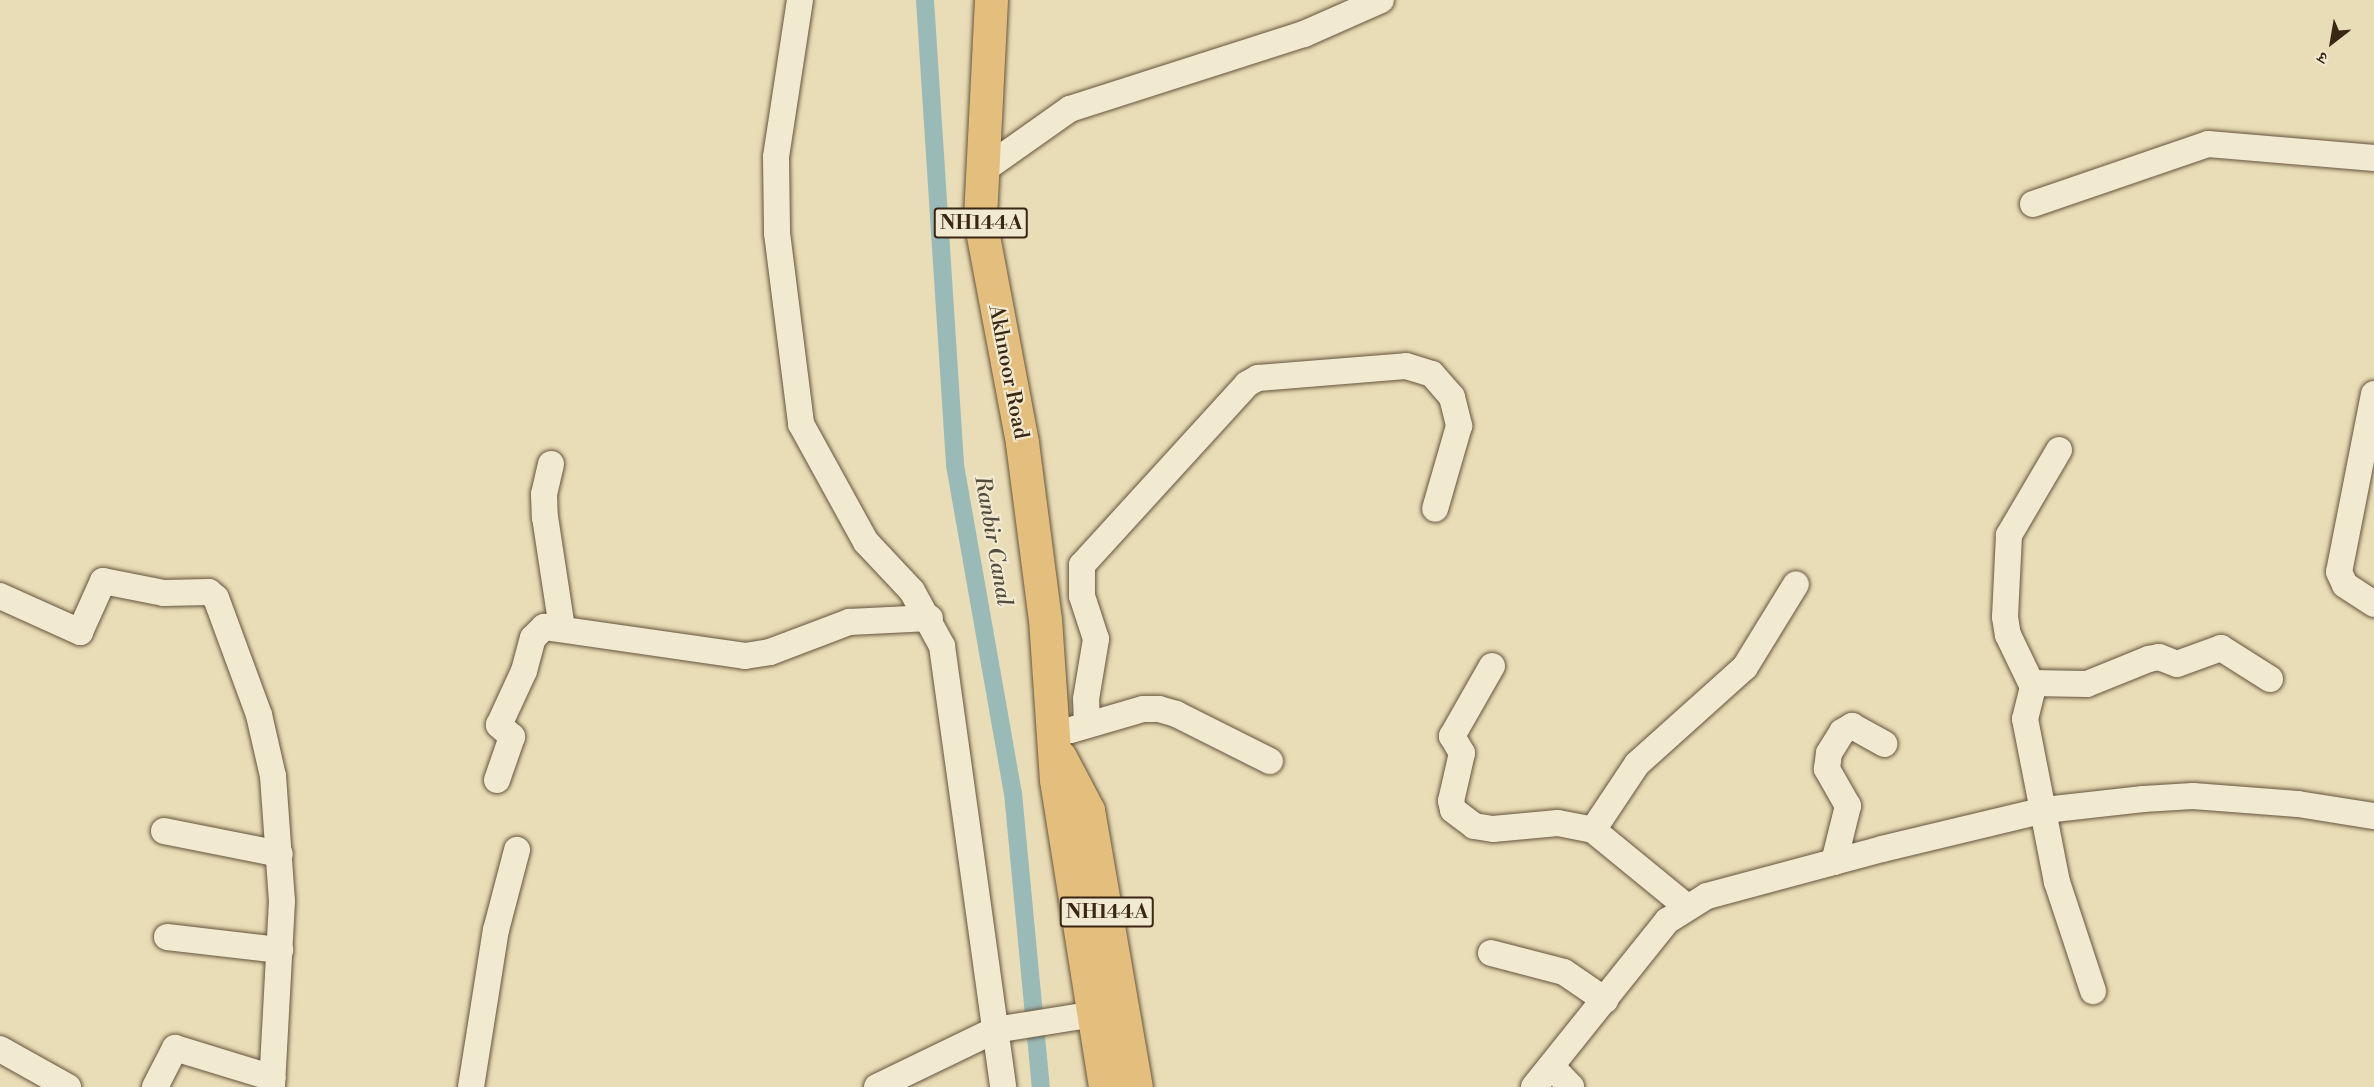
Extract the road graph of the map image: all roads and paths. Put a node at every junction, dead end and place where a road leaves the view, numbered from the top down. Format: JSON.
{"nodes":[{"id":1,"x":800,"y":0,"type":"edge"},
{"id":2,"x":991,"y":0,"type":"edge"},
{"id":3,"x":1381,"y":0,"type":"edge"},
{"id":4,"x":2374,"y":158,"type":"edge"},
{"id":5,"x":982,"y":171,"type":"junction"},
{"id":6,"x":2033,"y":204,"type":"dead end"},
{"id":7,"x":2374,"y":394,"type":"edge"},
{"id":8,"x":2059,"y":450,"type":"dead end"},
{"id":9,"x":552,"y":464,"type":"dead end"},
{"id":10,"x":1435,"y":508,"type":"dead end"},
{"id":11,"x":1796,"y":584,"type":"dead end"},
{"id":12,"x":0,"y":596,"type":"edge"},
{"id":13,"x":2374,"y":604,"type":"edge"},
{"id":14,"x":930,"y":618,"type":"junction"},
{"id":15,"x":562,"y":628,"type":"junction"},
{"id":16,"x":1492,"y":666,"type":"dead end"},
{"id":17,"x":2270,"y":679,"type":"dead end"},
{"id":18,"x":2032,"y":684,"type":"junction"},
{"id":19,"x":1087,"y":725,"type":"junction"},
{"id":20,"x":1054,"y":740,"type":"junction"},
{"id":21,"x":1884,"y":744,"type":"dead end"},
{"id":22,"x":1270,"y":761,"type":"dead end"},
{"id":23,"x":497,"y":780,"type":"dead end"},
{"id":24,"x":2045,"y":810,"type":"junction"},
{"id":25,"x":2374,"y":816,"type":"edge"},
{"id":26,"x":1593,"y":830,"type":"junction"},
{"id":27,"x":164,"y":831,"type":"dead end"},
{"id":28,"x":517,"y":850,"type":"dead end"},
{"id":29,"x":280,"y":854,"type":"junction"},
{"id":30,"x":1834,"y":862,"type":"junction"},
{"id":31,"x":1686,"y":906,"type":"junction"},
{"id":32,"x":167,"y":937,"type":"dead end"},
{"id":33,"x":280,"y":950,"type":"junction"},
{"id":34,"x":1491,"y":953,"type":"dead end"},
{"id":35,"x":2093,"y":992,"type":"dead end"},
{"id":36,"x":1605,"y":1000,"type":"junction"},
{"id":37,"x":1095,"y":1014,"type":"junction"},
{"id":38,"x":995,"y":1030,"type":"junction"},
{"id":39,"x":0,"y":1049,"type":"edge"},
{"id":40,"x":1551,"y":1066,"type":"junction"},
{"id":41,"x":272,"y":1082,"type":"edge"},
{"id":42,"x":59,"y":1085,"type":"edge"},
{"id":43,"x":155,"y":1087,"type":"edge"},
{"id":44,"x":471,"y":1087,"type":"edge"},
{"id":45,"x":877,"y":1087,"type":"edge"},
{"id":46,"x":1003,"y":1087,"type":"edge"},
{"id":47,"x":1105,"y":1087,"type":"edge"},
{"id":48,"x":1136,"y":1087,"type":"edge"},
{"id":49,"x":1534,"y":1087,"type":"edge"},
{"id":50,"x":1571,"y":1087,"type":"edge"}],
"edges":[{"from":1,"to":14,"type":"street"},
{"from":2,"to":5,"type":"highway","name":"Akhnoor Road","number":"NH144A"},
{"from":3,"to":5,"type":"street"},
{"from":4,"to":6,"type":"street"},
{"from":5,"to":20,"type":"highway","name":"Akhnoor Road","number":"NH144A"},
{"from":7,"to":13,"type":"street"},
{"from":8,"to":18,"type":"street"},
{"from":9,"to":15,"type":"street"},
{"from":10,"to":19,"type":"street"},
{"from":11,"to":26,"type":"street"},
{"from":12,"to":29,"type":"street"},
{"from":14,"to":15,"type":"street"},
{"from":14,"to":38,"type":"street"},
{"from":15,"to":23,"type":"street"},
{"from":16,"to":26,"type":"street"},
{"from":17,"to":18,"type":"street"},
{"from":18,"to":24,"type":"street"},
{"from":19,"to":20,"type":"street"},
{"from":19,"to":22,"type":"street"},
{"from":20,"to":37,"type":"highway","name":"Akhnoor Road","number":"NH144A"},
{"from":20,"to":48,"type":"highway","name":"Akhnoor Road","number":"NH144A"},
{"from":21,"to":30,"type":"street"},
{"from":24,"to":25,"type":"street"},
{"from":24,"to":30,"type":"street"},
{"from":24,"to":35,"type":"street"},
{"from":26,"to":31,"type":"street"},
{"from":27,"to":29,"type":"street"},
{"from":28,"to":44,"type":"street"},
{"from":29,"to":33,"type":"street"},
{"from":30,"to":31,"type":"street"},
{"from":31,"to":36,"type":"street"},
{"from":32,"to":33,"type":"street"},
{"from":33,"to":41,"type":"street"},
{"from":34,"to":36,"type":"street"},
{"from":36,"to":40,"type":"street"},
{"from":37,"to":38,"type":"street"},
{"from":37,"to":47,"type":"highway","name":"Akhnoor Road","number":"NH144A"},
{"from":38,"to":45,"type":"street"},
{"from":38,"to":46,"type":"street"},
{"from":39,"to":42,"type":"street"},
{"from":40,"to":49,"type":"street"},
{"from":40,"to":50,"type":"street"},
{"from":41,"to":43,"type":"street"}]}
